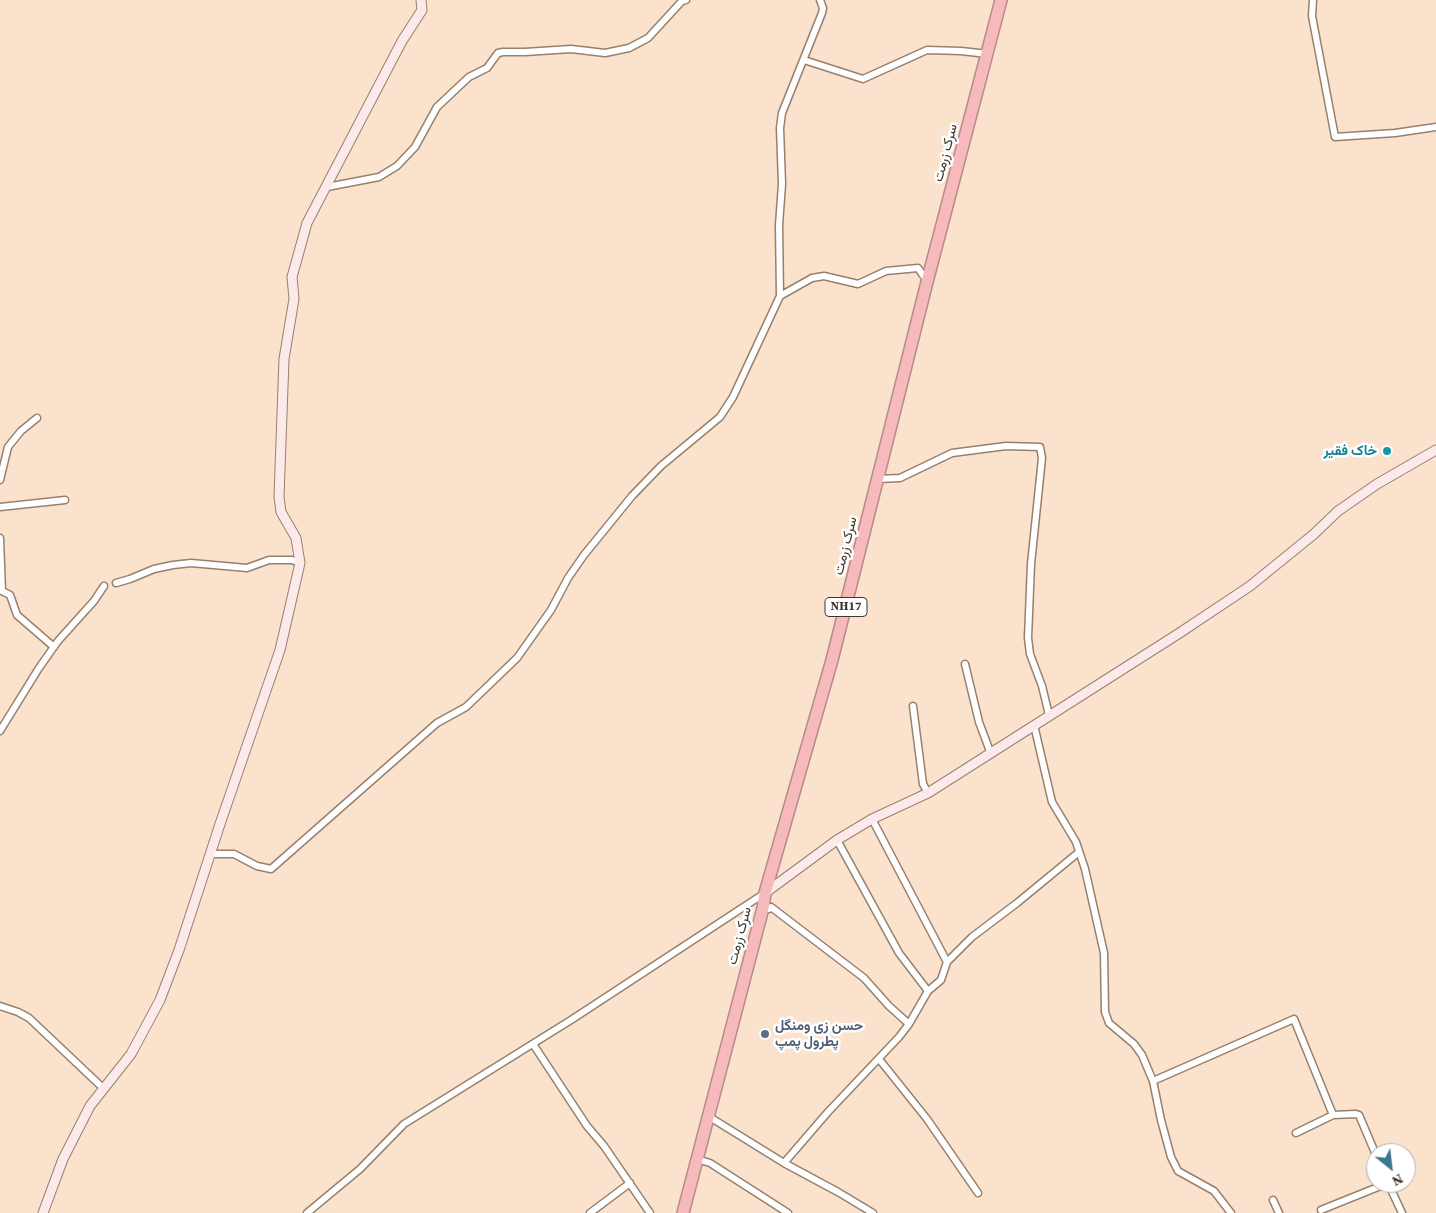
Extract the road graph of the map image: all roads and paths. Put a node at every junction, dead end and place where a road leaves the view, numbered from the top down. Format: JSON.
{"nodes":[{"id":1,"x":421,"y":0,"type":"edge"},
{"id":2,"x":686,"y":0,"type":"edge"},
{"id":3,"x":820,"y":0,"type":"edge"},
{"id":4,"x":1001,"y":0,"type":"edge"},
{"id":5,"x":1313,"y":0,"type":"edge"},
{"id":6,"x":988,"y":54,"type":"junction"},
{"id":7,"x":804,"y":60,"type":"junction"},
{"id":8,"x":1436,"y":127,"type":"edge"},
{"id":9,"x":327,"y":187,"type":"junction"},
{"id":10,"x":927,"y":282,"type":"junction"},
{"id":11,"x":780,"y":296,"type":"junction"},
{"id":12,"x":37,"y":418,"type":"dead end"},
{"id":13,"x":1436,"y":450,"type":"edge"},
{"id":14,"x":878,"y":478,"type":"junction"},
{"id":15,"x":0,"y":480,"type":"edge"},
{"id":16,"x":65,"y":500,"type":"dead end"},
{"id":17,"x":0,"y":507,"type":"edge"},
{"id":18,"x":0,"y":538,"type":"edge"},
{"id":19,"x":300,"y":562,"type":"junction"},
{"id":20,"x":116,"y":583,"type":"dead end"},
{"id":21,"x":104,"y":586,"type":"dead end"},
{"id":22,"x":54,"y":647,"type":"junction"},
{"id":23,"x":965,"y":664,"type":"dead end"},
{"id":24,"x":913,"y":706,"type":"dead end"},
{"id":25,"x":1049,"y":715,"type":"junction"},
{"id":26,"x":1034,"y":724,"type":"junction"},
{"id":27,"x":0,"y":731,"type":"edge"},
{"id":28,"x":991,"y":754,"type":"junction"},
{"id":29,"x":928,"y":793,"type":"junction"},
{"id":30,"x":872,"y":819,"type":"junction"},
{"id":31,"x":837,"y":840,"type":"junction"},
{"id":32,"x":1079,"y":852,"type":"junction"},
{"id":33,"x":211,"y":854,"type":"junction"},
{"id":34,"x":765,"y":893,"type":"junction"},
{"id":35,"x":763,"y":908,"type":"junction"},
{"id":36,"x":947,"y":962,"type":"junction"},
{"id":37,"x":928,"y":991,"type":"junction"},
{"id":38,"x":0,"y":1006,"type":"edge"},
{"id":39,"x":909,"y":1024,"type":"junction"},
{"id":40,"x":533,"y":1044,"type":"junction"},
{"id":41,"x":879,"y":1059,"type":"junction"},
{"id":42,"x":1153,"y":1081,"type":"junction"},
{"id":43,"x":103,"y":1088,"type":"junction"},
{"id":44,"x":1333,"y":1115,"type":"junction"},
{"id":45,"x":708,"y":1116,"type":"junction"},
{"id":46,"x":1296,"y":1133,"type":"dead end"},
{"id":47,"x":1371,"y":1143,"type":"edge"},
{"id":48,"x":697,"y":1160,"type":"junction"},
{"id":49,"x":784,"y":1163,"type":"junction"},
{"id":50,"x":630,"y":1183,"type":"junction"},
{"id":51,"x":1366,"y":1192,"type":"edge"},
{"id":52,"x":978,"y":1193,"type":"dead end"},
{"id":53,"x":1393,"y":1193,"type":"edge"},
{"id":54,"x":1273,"y":1200,"type":"dead end"},
{"id":55,"x":1321,"y":1210,"type":"dead end"},
{"id":56,"x":42,"y":1213,"type":"edge"},
{"id":57,"x":306,"y":1213,"type":"edge"},
{"id":58,"x":590,"y":1213,"type":"edge"},
{"id":59,"x":650,"y":1213,"type":"edge"},
{"id":60,"x":683,"y":1213,"type":"edge"},
{"id":61,"x":788,"y":1213,"type":"edge"},
{"id":62,"x":873,"y":1213,"type":"edge"},
{"id":63,"x":1231,"y":1213,"type":"edge"},
{"id":64,"x":1279,"y":1213,"type":"edge"},
{"id":65,"x":1402,"y":1213,"type":"edge"}],
"edges":[{"from":1,"to":9,"type":"street"},
{"from":2,"to":9,"type":"street"},
{"from":3,"to":7,"type":"street"},
{"from":4,"to":6,"type":"highway","name":"سرک زرمت","number":"NH17"},
{"from":5,"to":8,"type":"street"},
{"from":6,"to":7,"type":"street"},
{"from":6,"to":10,"type":"highway","name":"سرک زرمت","number":"NH17"},
{"from":7,"to":11,"type":"street"},
{"from":9,"to":19,"type":"street"},
{"from":10,"to":11,"type":"street"},
{"from":10,"to":14,"type":"highway","name":"سرک زرمت","number":"NH17"},
{"from":11,"to":33,"type":"street"},
{"from":12,"to":15,"type":"street"},
{"from":13,"to":25,"type":"street"},
{"from":14,"to":25,"type":"street"},
{"from":14,"to":34,"type":"highway","name":"سرک زرمت","number":"NH17"},
{"from":16,"to":17,"type":"street"},
{"from":18,"to":22,"type":"street"},
{"from":19,"to":20,"type":"street"},
{"from":19,"to":33,"type":"street"},
{"from":21,"to":22,"type":"street"},
{"from":22,"to":27,"type":"street"},
{"from":23,"to":28,"type":"street"},
{"from":24,"to":29,"type":"street"},
{"from":25,"to":26,"type":"street"},
{"from":26,"to":28,"type":"street"},
{"from":26,"to":32,"type":"street"},
{"from":28,"to":29,"type":"street"},
{"from":29,"to":30,"type":"street"},
{"from":30,"to":31,"type":"street"},
{"from":30,"to":36,"type":"street"},
{"from":31,"to":34,"type":"street"},
{"from":31,"to":37,"type":"street"},
{"from":32,"to":36,"type":"street"},
{"from":32,"to":42,"type":"street"},
{"from":33,"to":43,"type":"street"},
{"from":34,"to":35,"type":"highway","name":"سرک زرمت","number":"NH17"},
{"from":34,"to":40,"type":"street"},
{"from":35,"to":39,"type":"street"},
{"from":35,"to":45,"type":"highway","name":"سرک زرمت","number":"NH17"},
{"from":36,"to":37,"type":"street"},
{"from":37,"to":39,"type":"street"},
{"from":38,"to":43,"type":"street"},
{"from":39,"to":41,"type":"street"},
{"from":40,"to":50,"type":"street"},
{"from":40,"to":57,"type":"street"},
{"from":41,"to":49,"type":"street"},
{"from":41,"to":52,"type":"street"},
{"from":42,"to":44,"type":"street"},
{"from":42,"to":63,"type":"street"},
{"from":43,"to":56,"type":"street"},
{"from":44,"to":46,"type":"street"},
{"from":44,"to":47,"type":"street"},
{"from":45,"to":48,"type":"highway","name":"سرک زرمت","number":"NH17"},
{"from":45,"to":49,"type":"street"},
{"from":48,"to":60,"type":"highway","name":"سرک زرمت","number":"NH17"},
{"from":48,"to":61,"type":"street"},
{"from":49,"to":62,"type":"street"},
{"from":50,"to":58,"type":"street"},
{"from":50,"to":59,"type":"street"},
{"from":51,"to":55,"type":"street"},
{"from":53,"to":65,"type":"street"},
{"from":54,"to":64,"type":"street"}]}
